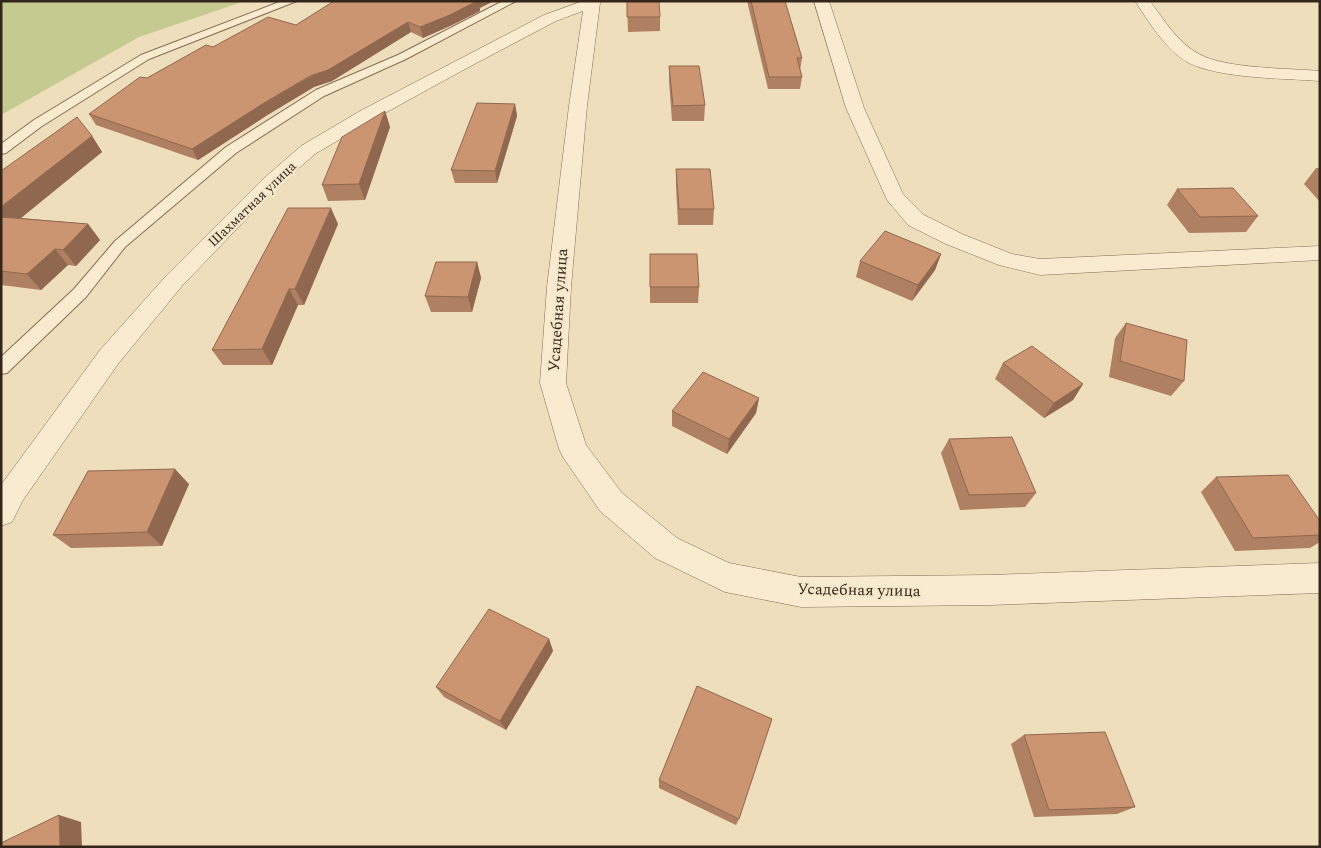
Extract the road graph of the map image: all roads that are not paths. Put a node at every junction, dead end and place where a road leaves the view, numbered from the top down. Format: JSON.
{"nodes":[{"id":1,"x":292,"y":1,"type":"edge"},
{"id":2,"x":511,"y":1,"type":"edge"},
{"id":3,"x":822,"y":1,"type":"edge"},
{"id":4,"x":1142,"y":1,"type":"edge"},
{"id":5,"x":592,"y":2,"type":"edge"},
{"id":6,"x":1320,"y":76,"type":"edge"},
{"id":7,"x":1,"y":150,"type":"edge"},
{"id":8,"x":1320,"y":254,"type":"edge"},
{"id":9,"x":1,"y":368,"type":"edge"},
{"id":10,"x":5,"y":501,"type":"edge"},
{"id":11,"x":1320,"y":578,"type":"edge"}],
"edges":[{"from":1,"to":7,"type":"lane"},
{"from":2,"to":9,"type":"lane"},
{"from":3,"to":8,"type":"street"},
{"from":4,"to":6,"type":"street"},
{"from":5,"to":10,"type":"street","name":"Шахматная улица"},
{"from":5,"to":11,"type":"street","name":"Усадебная улица"}]}
